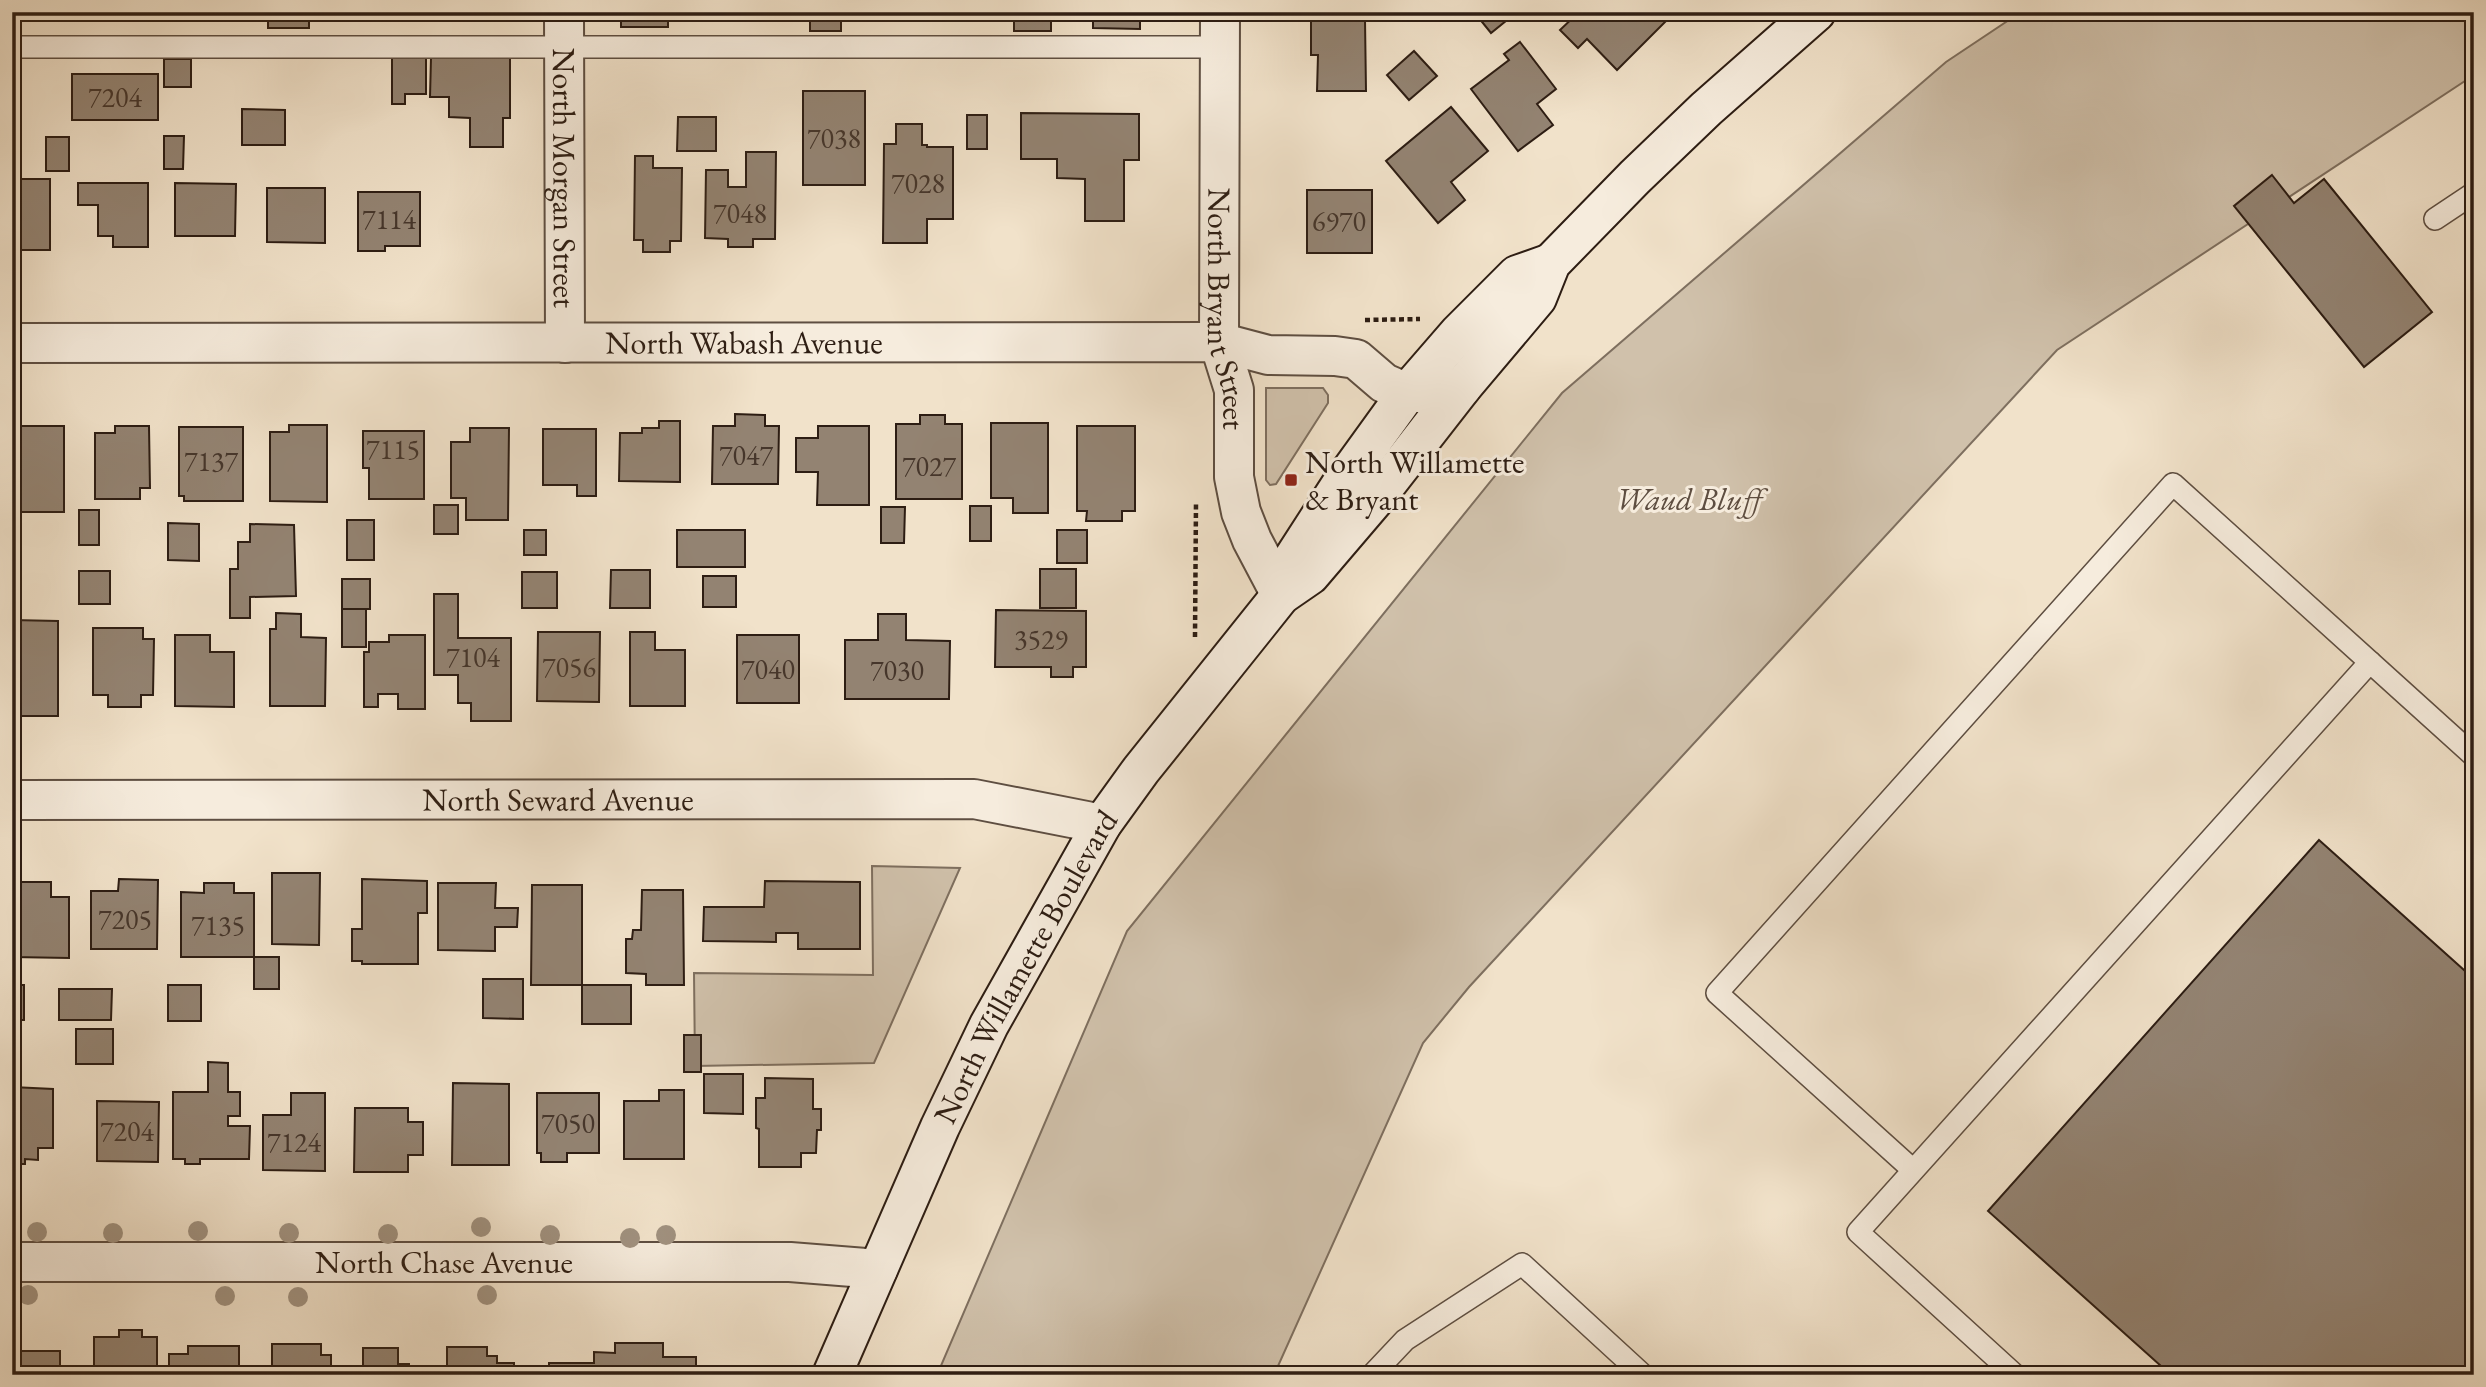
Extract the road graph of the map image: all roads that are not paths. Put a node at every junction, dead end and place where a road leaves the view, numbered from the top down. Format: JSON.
{"nodes":[{"id":1,"x":1816,"y":12,"type":"edge"},
{"id":2,"x":564,"y":29,"type":"edge"},
{"id":3,"x":1220,"y":30,"type":"edge"},
{"id":4,"x":12,"y":47,"type":"edge"},
{"id":5,"x":2474,"y":193,"type":"edge"},
{"id":6,"x":2435,"y":219,"type":"dead end"},
{"id":7,"x":1551,"y":263,"type":"junction"},
{"id":8,"x":1219,"y":342,"type":"junction"},
{"id":9,"x":12,"y":343,"type":"edge"},
{"id":10,"x":565,"y":343,"type":"junction"},
{"id":11,"x":1462,"y":387,"type":"junction"},
{"id":12,"x":1407,"y":393,"type":"junction"},
{"id":13,"x":1281,"y":595,"type":"junction"},
{"id":14,"x":2371,"y":663,"type":"junction"},
{"id":15,"x":2474,"y":756,"type":"edge"},
{"id":16,"x":12,"y":800,"type":"edge"},
{"id":17,"x":1102,"y":824,"type":"junction"},
{"id":18,"x":1913,"y":1170,"type":"junction"},
{"id":19,"x":12,"y":1262,"type":"edge"},
{"id":20,"x":878,"y":1269,"type":"junction"},
{"id":21,"x":832,"y":1375,"type":"edge"},
{"id":22,"x":1372,"y":1375,"type":"edge"},
{"id":23,"x":1643,"y":1375,"type":"edge"},
{"id":24,"x":2015,"y":1375,"type":"edge"}],
"edges":[{"from":1,"to":7,"type":"street","name":"North Willamette Boulevard"},
{"from":2,"to":3,"type":"lane"},
{"from":2,"to":4,"type":"lane"},
{"from":2,"to":10,"type":"street","name":"North Morgan Street"},
{"from":3,"to":8,"type":"street","name":"North Bryant Street"},
{"from":5,"to":6,"type":"lane"},
{"from":7,"to":11,"type":"street","name":"North Willamette Boulevard"},
{"from":7,"to":12,"type":"street","name":"North Willamette Boulevard"},
{"from":8,"to":10,"type":"street","name":"North Wabash Avenue"},
{"from":8,"to":12,"type":"street","name":"North Wabash Avenue"},
{"from":8,"to":13,"type":"street","name":"North Bryant Street"},
{"from":9,"to":10,"type":"street","name":"North Wabash Avenue"},
{"from":11,"to":12,"type":"street"},
{"from":11,"to":13,"type":"street","name":"North Willamette Boulevard"},
{"from":12,"to":13,"type":"street","name":"North Willamette Boulevard"},
{"from":13,"to":17,"type":"street","name":"North Willamette Boulevard"},
{"from":14,"to":15,"type":"lane"},
{"from":14,"to":18,"type":"lane"},
{"from":14,"to":18,"type":"lane"},
{"from":16,"to":17,"type":"street","name":"North Seward Avenue"},
{"from":17,"to":20,"type":"street","name":"North Willamette Boulevard"},
{"from":18,"to":24,"type":"lane"},
{"from":19,"to":20,"type":"street","name":"North Chase Avenue"},
{"from":20,"to":21,"type":"street","name":"North Willamette Boulevard"},
{"from":22,"to":23,"type":"lane"}]}
